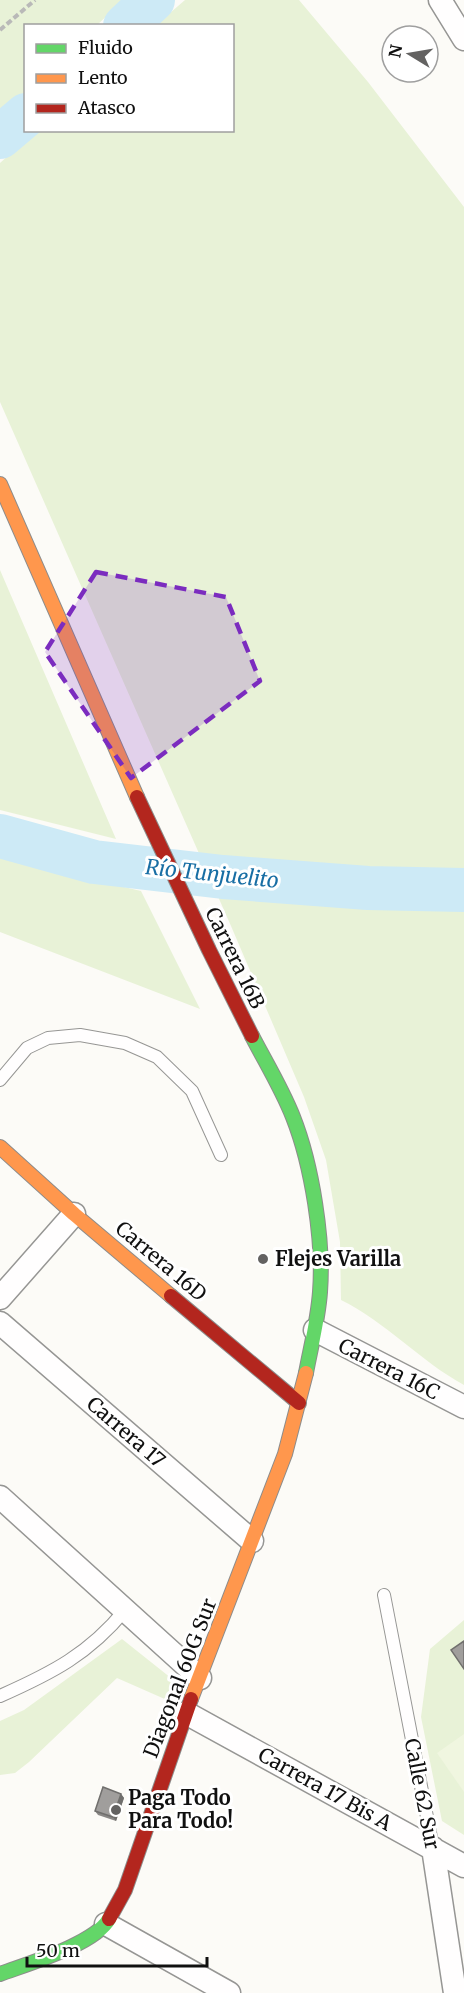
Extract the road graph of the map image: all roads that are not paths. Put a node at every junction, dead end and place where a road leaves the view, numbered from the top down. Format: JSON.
{"nodes":[{"id":1,"x":440,"y":0,"type":"edge"},
{"id":2,"x":464,"y":39,"type":"edge"},
{"id":3,"x":0,"y":484,"type":"edge"},
{"id":4,"x":0,"y":1080,"type":"edge"},
{"id":5,"x":0,"y":1147,"type":"edge"},
{"id":6,"x":221,"y":1155,"type":"dead end"},
{"id":7,"x":74,"y":1214,"type":"junction"},
{"id":8,"x":0,"y":1298,"type":"edge"},
{"id":9,"x":0,"y":1323,"type":"edge"},
{"id":10,"x":315,"y":1330,"type":"junction"},
{"id":11,"x":299,"y":1403,"type":"junction"},
{"id":12,"x":464,"y":1407,"type":"edge"},
{"id":13,"x":0,"y":1497,"type":"edge"},
{"id":14,"x":252,"y":1541,"type":"junction"},
{"id":15,"x":384,"y":1595,"type":"dead end"},
{"id":16,"x":125,"y":1610,"type":"junction"},
{"id":17,"x":200,"y":1678,"type":"junction"},
{"id":18,"x":0,"y":1696,"type":"edge"},
{"id":19,"x":186,"y":1713,"type":"junction"},
{"id":20,"x":433,"y":1848,"type":"junction"},
{"id":21,"x":464,"y":1866,"type":"edge"},
{"id":22,"x":106,"y":1924,"type":"junction"},
{"id":23,"x":0,"y":1974,"type":"edge"},
{"id":24,"x":229,"y":1993,"type":"edge"},
{"id":25,"x":455,"y":1993,"type":"edge"}],
"edges":[{"from":1,"to":2,"type":"street"},
{"from":3,"to":10,"type":"street","name":"Carrera 16B"},
{"from":4,"to":6,"type":"lane"},
{"from":5,"to":7,"type":"street","name":"Carrera 16D"},
{"from":7,"to":8,"type":"street"},
{"from":7,"to":11,"type":"street","name":"Carrera 16D"},
{"from":9,"to":14,"type":"street","name":"Carrera 17"},
{"from":10,"to":11,"type":"street","name":"Diagonal 60G Sur"},
{"from":10,"to":12,"type":"street","name":"Carrera 16C"},
{"from":11,"to":14,"type":"street","name":"Diagonal 60G Sur"},
{"from":13,"to":16,"type":"street"},
{"from":14,"to":17,"type":"street","name":"Diagonal 60G Sur"},
{"from":15,"to":20,"type":"lane","name":"Calle 62 Sur"},
{"from":16,"to":17,"type":"street"},
{"from":16,"to":18,"type":"lane"},
{"from":17,"to":19,"type":"street","name":"Diagonal 60G Sur"},
{"from":19,"to":20,"type":"street","name":"Carrera 17 Bis A"},
{"from":19,"to":22,"type":"street","name":"Diagonal 60G Sur"},
{"from":20,"to":21,"type":"street","name":"Carrera 17 Bis A"},
{"from":20,"to":25,"type":"street","name":"Calle 62 Sur"},
{"from":22,"to":23,"type":"street","name":"Diagonal 60G Sur"},
{"from":22,"to":24,"type":"street"}]}
